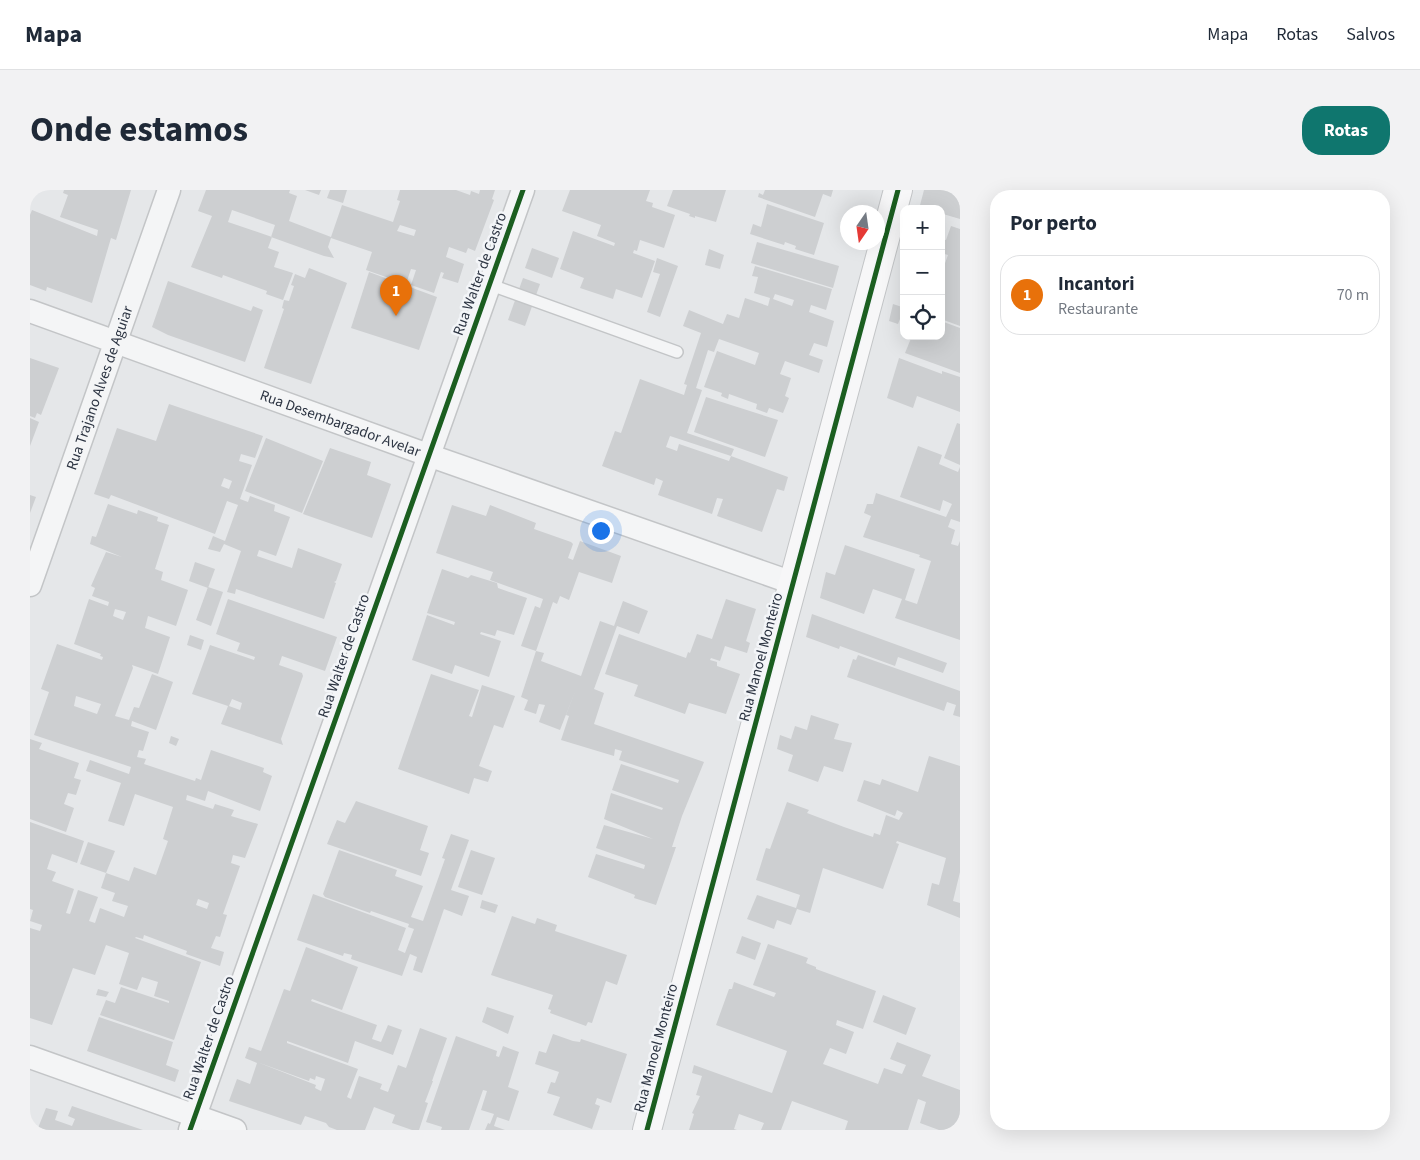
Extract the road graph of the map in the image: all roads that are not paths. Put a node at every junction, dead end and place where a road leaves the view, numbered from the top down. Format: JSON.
{"nodes":[{"id":1,"x":169,"y":190,"type":"edge"},
{"id":2,"x":523,"y":190,"type":"edge"},
{"id":3,"x":898,"y":190,"type":"edge"},
{"id":4,"x":491,"y":285,"type":"junction"},
{"id":5,"x":30,"y":311,"type":"edge"},
{"id":6,"x":116,"y":340,"type":"junction"},
{"id":7,"x":677,"y":352,"type":"dead end"},
{"id":8,"x":428,"y":455,"type":"junction"},
{"id":9,"x":794,"y":583,"type":"junction"},
{"id":10,"x":30,"y":585,"type":"edge"},
{"id":11,"x":30,"y":1057,"type":"edge"},
{"id":12,"x":192,"y":1123,"type":"edge"},
{"id":13,"x":235,"y":1130,"type":"edge"},
{"id":14,"x":647,"y":1130,"type":"edge"}],
"edges":[{"from":1,"to":6,"type":"street","name":"Rua Trajano Alves de Aguiar"},
{"from":2,"to":4,"type":"street","name":"Rua Walter de Castro"},
{"from":3,"to":9,"type":"street","name":"Rua Manoel Monteiro"},
{"from":4,"to":7,"type":"lane"},
{"from":4,"to":8,"type":"street","name":"Rua Walter de Castro"},
{"from":5,"to":6,"type":"street","name":"Rua Desembargador Avelar"},
{"from":6,"to":8,"type":"street","name":"Rua Desembargador Avelar"},
{"from":6,"to":10,"type":"street","name":"Rua Trajano Alves de Aguiar"},
{"from":8,"to":9,"type":"street","name":"Rua Desembargador Avelar"},
{"from":8,"to":12,"type":"street","name":"Rua Walter de Castro"},
{"from":9,"to":14,"type":"street","name":"Rua Manoel Monteiro"},
{"from":11,"to":12,"type":"street"},
{"from":12,"to":13,"type":"street"}]}
